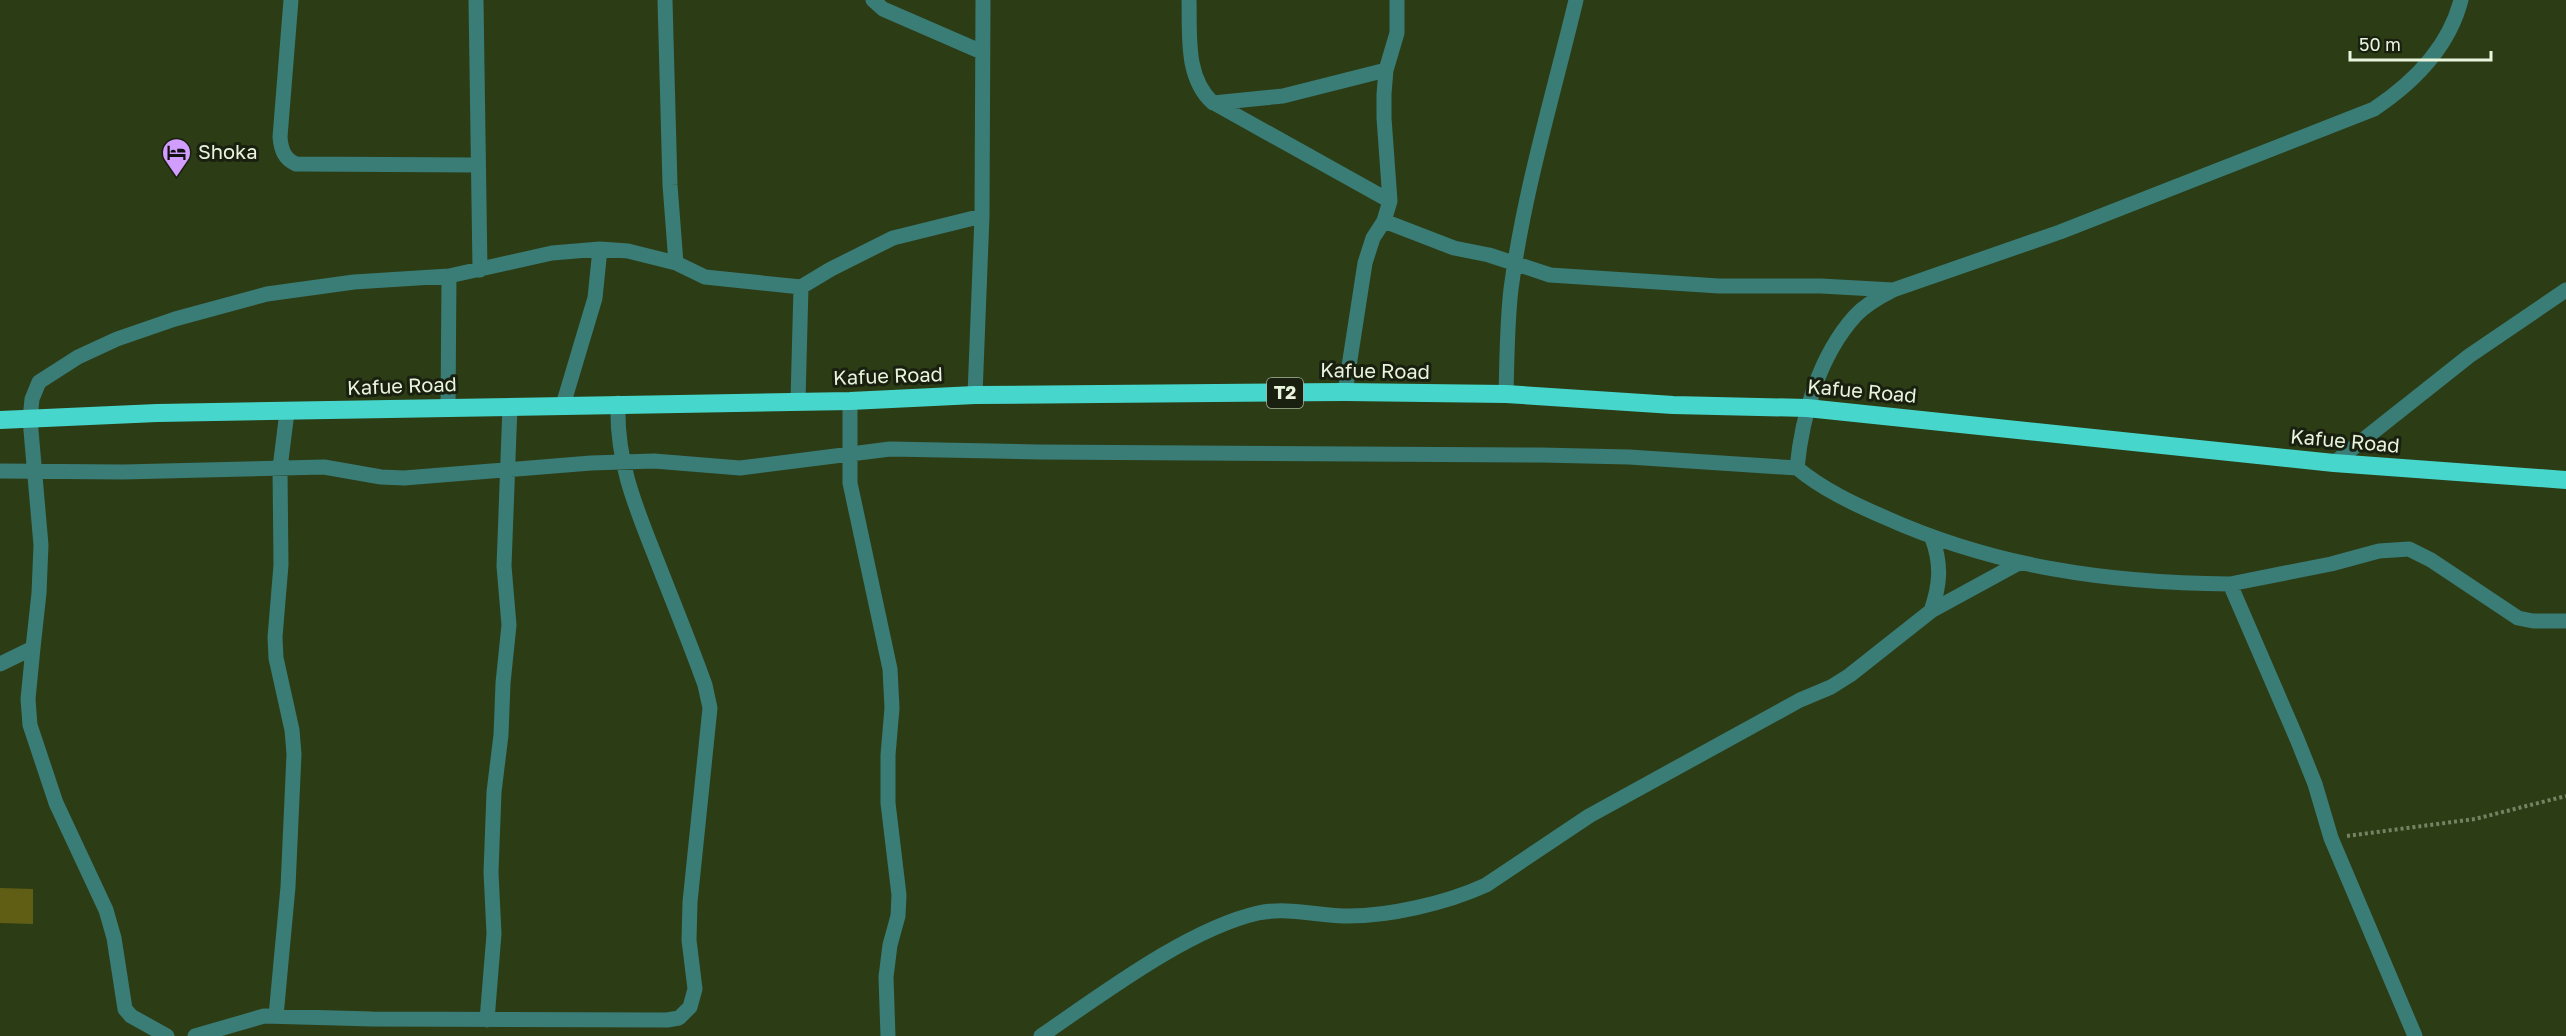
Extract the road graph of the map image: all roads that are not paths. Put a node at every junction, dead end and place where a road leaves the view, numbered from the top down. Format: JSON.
{"nodes":[{"id":1,"x":291,"y":0,"type":"edge"},
{"id":2,"x":476,"y":0,"type":"edge"},
{"id":3,"x":665,"y":0,"type":"edge"},
{"id":4,"x":873,"y":0,"type":"edge"},
{"id":5,"x":983,"y":0,"type":"edge"},
{"id":6,"x":1189,"y":0,"type":"edge"},
{"id":7,"x":1397,"y":0,"type":"edge"},
{"id":8,"x":1576,"y":0,"type":"edge"},
{"id":9,"x":2461,"y":0,"type":"edge"},
{"id":10,"x":982,"y":52,"type":"junction"},
{"id":11,"x":1386,"y":70,"type":"junction"},
{"id":12,"x":1214,"y":103,"type":"junction"},
{"id":13,"x":477,"y":165,"type":"junction"},
{"id":14,"x":1390,"y":201,"type":"junction"},
{"id":15,"x":982,"y":216,"type":"junction"},
{"id":16,"x":1384,"y":221,"type":"junction"},
{"id":17,"x":600,"y":249,"type":"junction"},
{"id":18,"x":676,"y":263,"type":"junction"},
{"id":19,"x":1515,"y":265,"type":"junction"},
{"id":20,"x":480,"y":270,"type":"junction"},
{"id":21,"x":449,"y":276,"type":"junction"},
{"id":22,"x":801,"y":287,"type":"junction"},
{"id":23,"x":1893,"y":290,"type":"junction"},
{"id":24,"x":2566,"y":290,"type":"edge"},
{"id":25,"x":1346,"y":392,"type":"junction"},
{"id":26,"x":1506,"y":394,"type":"junction"},
{"id":27,"x":975,"y":395,"type":"junction"},
{"id":28,"x":798,"y":400,"type":"junction"},
{"id":29,"x":850,"y":401,"type":"junction"},
{"id":30,"x":618,"y":403,"type":"junction"},
{"id":31,"x":563,"y":405,"type":"junction"},
{"id":32,"x":510,"y":406,"type":"junction"},
{"id":33,"x":448,"y":408,"type":"junction"},
{"id":34,"x":1807,"y":408,"type":"junction"},
{"id":35,"x":287,"y":412,"type":"junction"},
{"id":36,"x":30,"y":419,"type":"junction"},
{"id":37,"x":0,"y":420,"type":"edge"},
{"id":38,"x":849,"y":453,"type":"junction"},
{"id":39,"x":622,"y":462,"type":"junction"},
{"id":40,"x":2334,"y":463,"type":"junction"},
{"id":41,"x":280,"y":468,"type":"junction"},
{"id":42,"x":508,"y":468,"type":"junction"},
{"id":43,"x":1797,"y":468,"type":"junction"},
{"id":44,"x":0,"y":471,"type":"edge"},
{"id":45,"x":34,"y":472,"type":"junction"},
{"id":46,"x":2566,"y":480,"type":"edge"},
{"id":47,"x":1932,"y":538,"type":"junction"},
{"id":48,"x":2019,"y":563,"type":"junction"},
{"id":49,"x":2230,"y":584,"type":"junction"},
{"id":50,"x":1931,"y":611,"type":"junction"},
{"id":51,"x":2566,"y":621,"type":"edge"},
{"id":52,"x":33,"y":648,"type":"junction"},
{"id":53,"x":0,"y":664,"type":"edge"},
{"id":54,"x":276,"y":1016,"type":"junction"},
{"id":55,"x":487,"y":1020,"type":"junction"},
{"id":56,"x":167,"y":1036,"type":"edge"},
{"id":57,"x":195,"y":1036,"type":"edge"},
{"id":58,"x":888,"y":1036,"type":"edge"},
{"id":59,"x":1041,"y":1036,"type":"edge"},
{"id":60,"x":2415,"y":1036,"type":"edge"}],
"edges":[{"from":1,"to":13,"type":"street"},
{"from":2,"to":13,"type":"street"},
{"from":3,"to":18,"type":"street"},
{"from":4,"to":10,"type":"street"},
{"from":5,"to":10,"type":"street"},
{"from":6,"to":12,"type":"street"},
{"from":7,"to":11,"type":"street"},
{"from":8,"to":19,"type":"street"},
{"from":9,"to":23,"type":"street"},
{"from":10,"to":15,"type":"street"},
{"from":11,"to":12,"type":"street"},
{"from":11,"to":14,"type":"street"},
{"from":12,"to":14,"type":"street"},
{"from":13,"to":20,"type":"street"},
{"from":14,"to":16,"type":"street"},
{"from":15,"to":22,"type":"street"},
{"from":15,"to":27,"type":"street"},
{"from":16,"to":19,"type":"street"},
{"from":16,"to":25,"type":"street"},
{"from":17,"to":18,"type":"street"},
{"from":17,"to":20,"type":"street"},
{"from":17,"to":31,"type":"street"},
{"from":18,"to":22,"type":"street"},
{"from":19,"to":23,"type":"street"},
{"from":19,"to":26,"type":"street"},
{"from":20,"to":21,"type":"street"},
{"from":21,"to":33,"type":"street"},
{"from":21,"to":36,"type":"street"},
{"from":22,"to":28,"type":"street"},
{"from":23,"to":34,"type":"street"},
{"from":24,"to":40,"type":"street"},
{"from":25,"to":26,"type":"highway","name":"Kafue Road","number":"T2"},
{"from":25,"to":27,"type":"highway","name":"Kafue Road","number":"T2"},
{"from":26,"to":34,"type":"highway","name":"Kafue Road","number":"T2"},
{"from":27,"to":29,"type":"highway","name":"Kafue Road","number":"T2"},
{"from":28,"to":29,"type":"highway","name":"Kafue Road","number":"T2"},
{"from":28,"to":30,"type":"highway","name":"Kafue Road","number":"T2"},
{"from":29,"to":38,"type":"street"},
{"from":30,"to":31,"type":"highway","name":"Kafue Road","number":"T2"},
{"from":30,"to":39,"type":"street"},
{"from":31,"to":32,"type":"highway","name":"Kafue Road","number":"T2"},
{"from":32,"to":33,"type":"highway","name":"Kafue Road","number":"T2"},
{"from":32,"to":42,"type":"street"},
{"from":33,"to":35,"type":"highway","name":"Kafue Road","number":"T2"},
{"from":34,"to":40,"type":"highway","name":"Kafue Road","number":"T2"},
{"from":34,"to":43,"type":"street"},
{"from":35,"to":36,"type":"highway","name":"Kafue Road","number":"T2"},
{"from":35,"to":41,"type":"street"},
{"from":36,"to":37,"type":"highway","name":"Kafue Road","number":"T2"},
{"from":36,"to":45,"type":"street"},
{"from":38,"to":39,"type":"street"},
{"from":38,"to":43,"type":"street"},
{"from":38,"to":58,"type":"street"},
{"from":39,"to":42,"type":"street"},
{"from":39,"to":55,"type":"street"},
{"from":40,"to":46,"type":"highway","name":"Kafue Road","number":"T2"},
{"from":41,"to":42,"type":"street"},
{"from":41,"to":45,"type":"street"},
{"from":41,"to":54,"type":"street"},
{"from":42,"to":55,"type":"street"},
{"from":43,"to":47,"type":"street"},
{"from":44,"to":45,"type":"street"},
{"from":45,"to":52,"type":"street"},
{"from":47,"to":48,"type":"street"},
{"from":47,"to":50,"type":"street"},
{"from":48,"to":49,"type":"street"},
{"from":48,"to":50,"type":"street"},
{"from":49,"to":51,"type":"street"},
{"from":49,"to":60,"type":"street"},
{"from":50,"to":59,"type":"street"},
{"from":52,"to":53,"type":"street"},
{"from":52,"to":56,"type":"street"},
{"from":54,"to":55,"type":"street"},
{"from":54,"to":57,"type":"street"}]}
